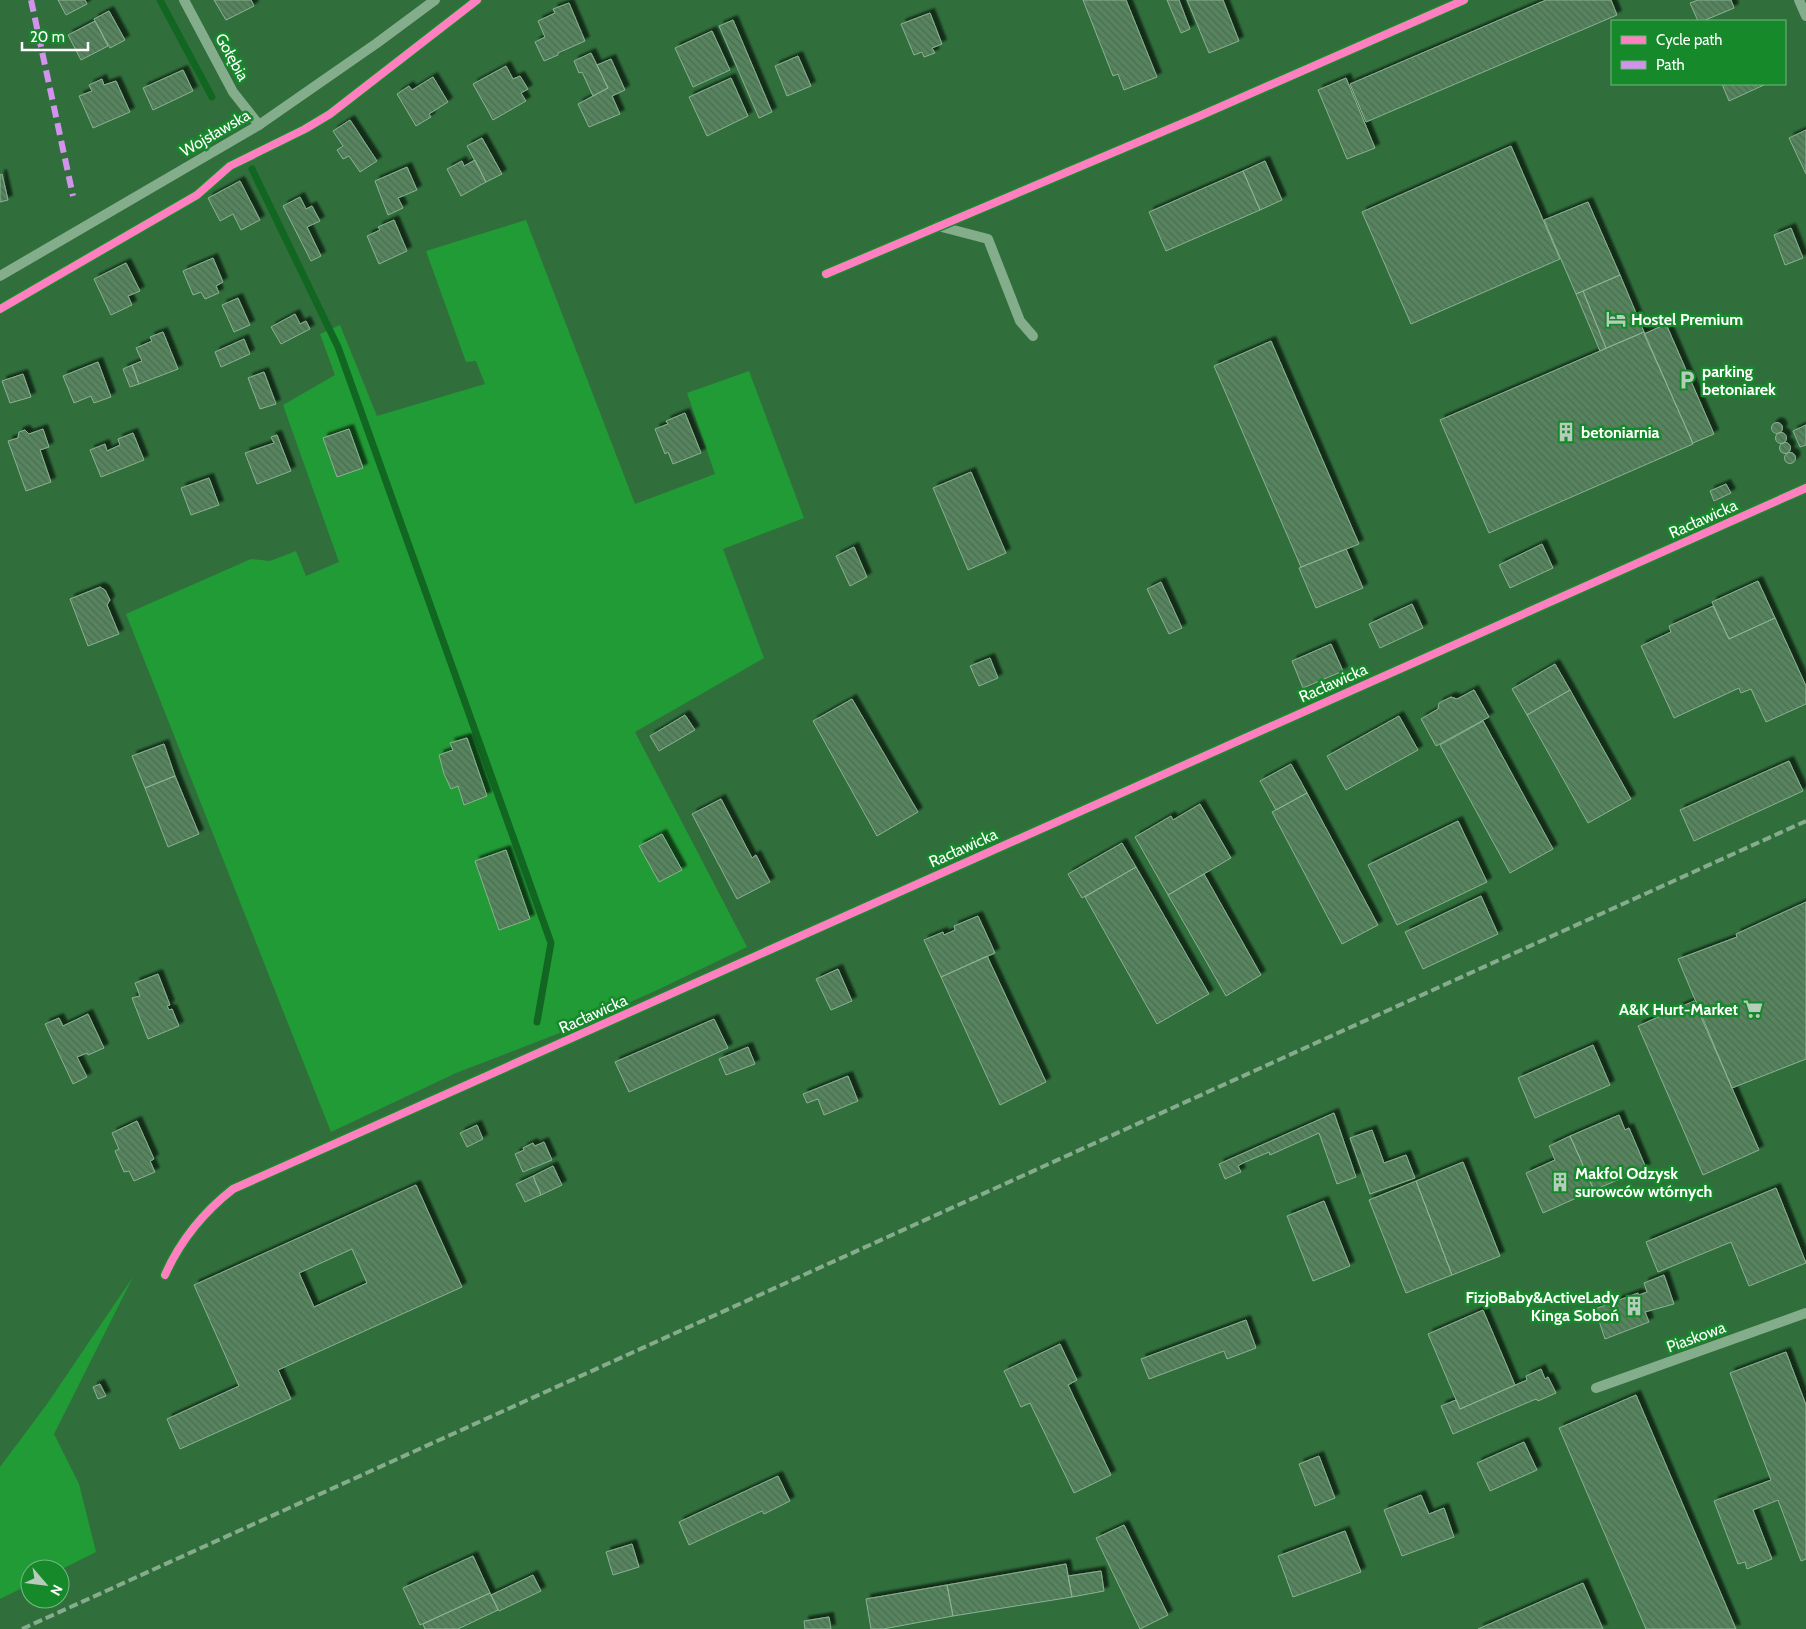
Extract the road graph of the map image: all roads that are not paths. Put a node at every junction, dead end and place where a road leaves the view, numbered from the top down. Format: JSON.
{"nodes":[{"id":1,"x":184,"y":0,"type":"edge"},
{"id":2,"x":435,"y":0,"type":"edge"},
{"id":3,"x":1464,"y":0,"type":"edge"},
{"id":4,"x":1799,"y":0,"type":"edge"},
{"id":5,"x":1806,"y":16,"type":"edge"},
{"id":6,"x":259,"y":125,"type":"junction"},
{"id":7,"x":938,"y":226,"type":"junction"},
{"id":8,"x":826,"y":274,"type":"dead end"},
{"id":9,"x":0,"y":276,"type":"edge"},
{"id":10,"x":1033,"y":336,"type":"dead end"},
{"id":11,"x":1806,"y":488,"type":"edge"},
{"id":12,"x":165,"y":1275,"type":"dead end"},
{"id":13,"x":1806,"y":1313,"type":"edge"},
{"id":14,"x":1596,"y":1388,"type":"dead end"}],
"edges":[{"from":1,"to":6,"type":"street","name":"Gołębia"},
{"from":2,"to":6,"type":"street","name":"Wojsławska"},
{"from":3,"to":7,"type":"street"},
{"from":4,"to":5,"type":"street"},
{"from":6,"to":9,"type":"street","name":"Wojsławska"},
{"from":7,"to":8,"type":"street"},
{"from":7,"to":10,"type":"street"},
{"from":11,"to":12,"type":"street","name":"Racławicka"},
{"from":13,"to":14,"type":"street","name":"Piaskowa"}]}
